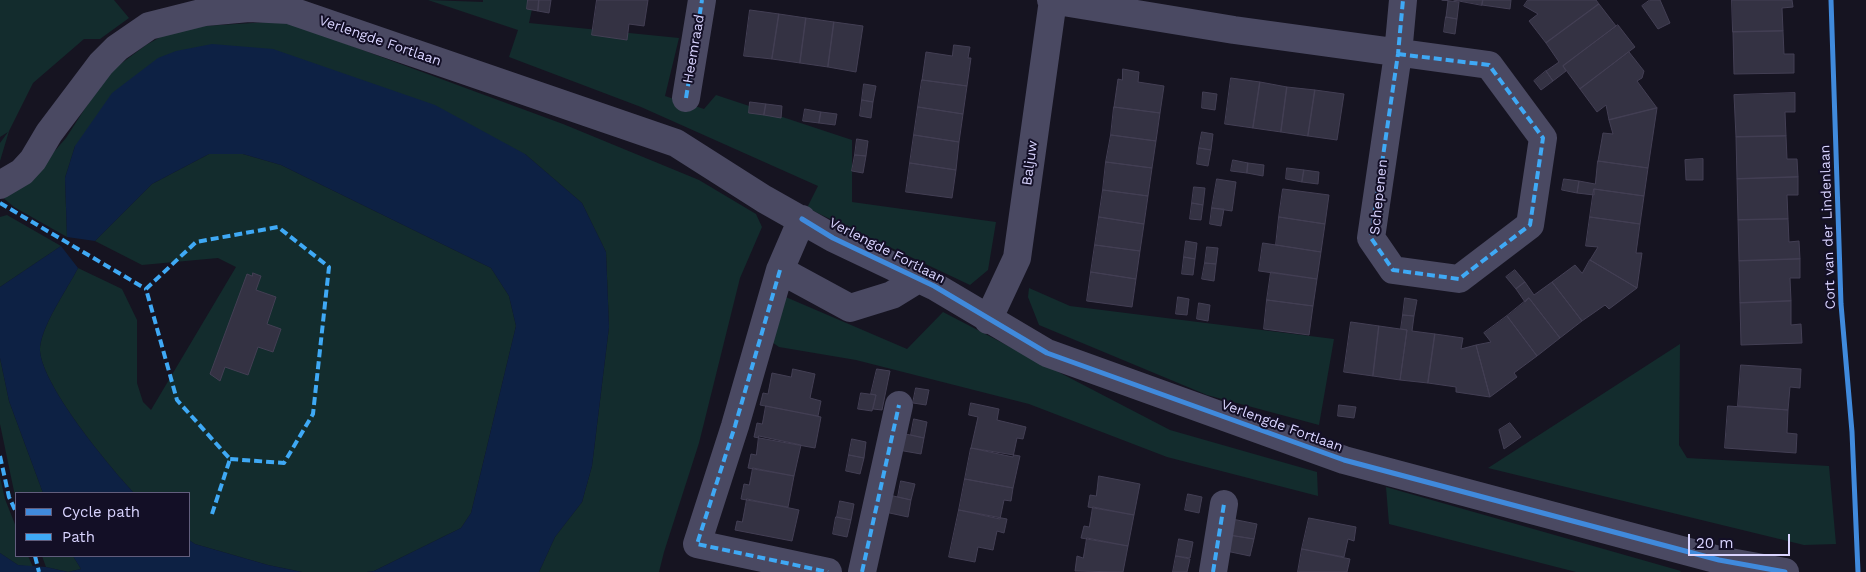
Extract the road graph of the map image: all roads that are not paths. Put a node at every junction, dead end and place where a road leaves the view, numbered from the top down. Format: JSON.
{"nodes":[{"id":1,"x":702,"y":0,"type":"edge"},
{"id":2,"x":1052,"y":0,"type":"edge"},
{"id":3,"x":1403,"y":0,"type":"edge"},
{"id":4,"x":1398,"y":54,"type":"junction"},
{"id":5,"x":686,"y":98,"type":"dead end"},
{"id":6,"x":0,"y":185,"type":"edge"},
{"id":7,"x":802,"y":219,"type":"junction"},
{"id":8,"x":780,"y":270,"type":"junction"},
{"id":9,"x":918,"y":279,"type":"junction"},
{"id":10,"x":988,"y":320,"type":"junction"},
{"id":11,"x":899,"y":405,"type":"dead end"},
{"id":12,"x":1224,"y":504,"type":"dead end"},
{"id":13,"x":1718,"y":566,"type":"edge"},
{"id":14,"x":828,"y":572,"type":"edge"},
{"id":15,"x":862,"y":572,"type":"edge"},
{"id":16,"x":1213,"y":572,"type":"edge"},
{"id":17,"x":1785,"y":572,"type":"edge"}],
"edges":[{"from":1,"to":5,"type":"street","name":"Heemraad"},
{"from":2,"to":4,"type":"street","name":"Schepenen"},
{"from":2,"to":10,"type":"street","name":"Baljuw"},
{"from":3,"to":4,"type":"street","name":"Schepenen"},
{"from":4,"to":4,"type":"street","name":"Schepenen"},
{"from":6,"to":7,"type":"street","name":"Verlengde Fortlaan"},
{"from":7,"to":8,"type":"street"},
{"from":7,"to":9,"type":"street","name":"Verlengde Fortlaan"},
{"from":8,"to":9,"type":"street","name":"Verlengde Fortlaan"},
{"from":8,"to":14,"type":"street"},
{"from":9,"to":10,"type":"street","name":"Verlengde Fortlaan"},
{"from":10,"to":13,"type":"street","name":"Verlengde Fortlaan"},
{"from":11,"to":15,"type":"street"},
{"from":12,"to":16,"type":"street"},
{"from":13,"to":17,"type":"street","name":"Verlengde Fortlaan"}]}
